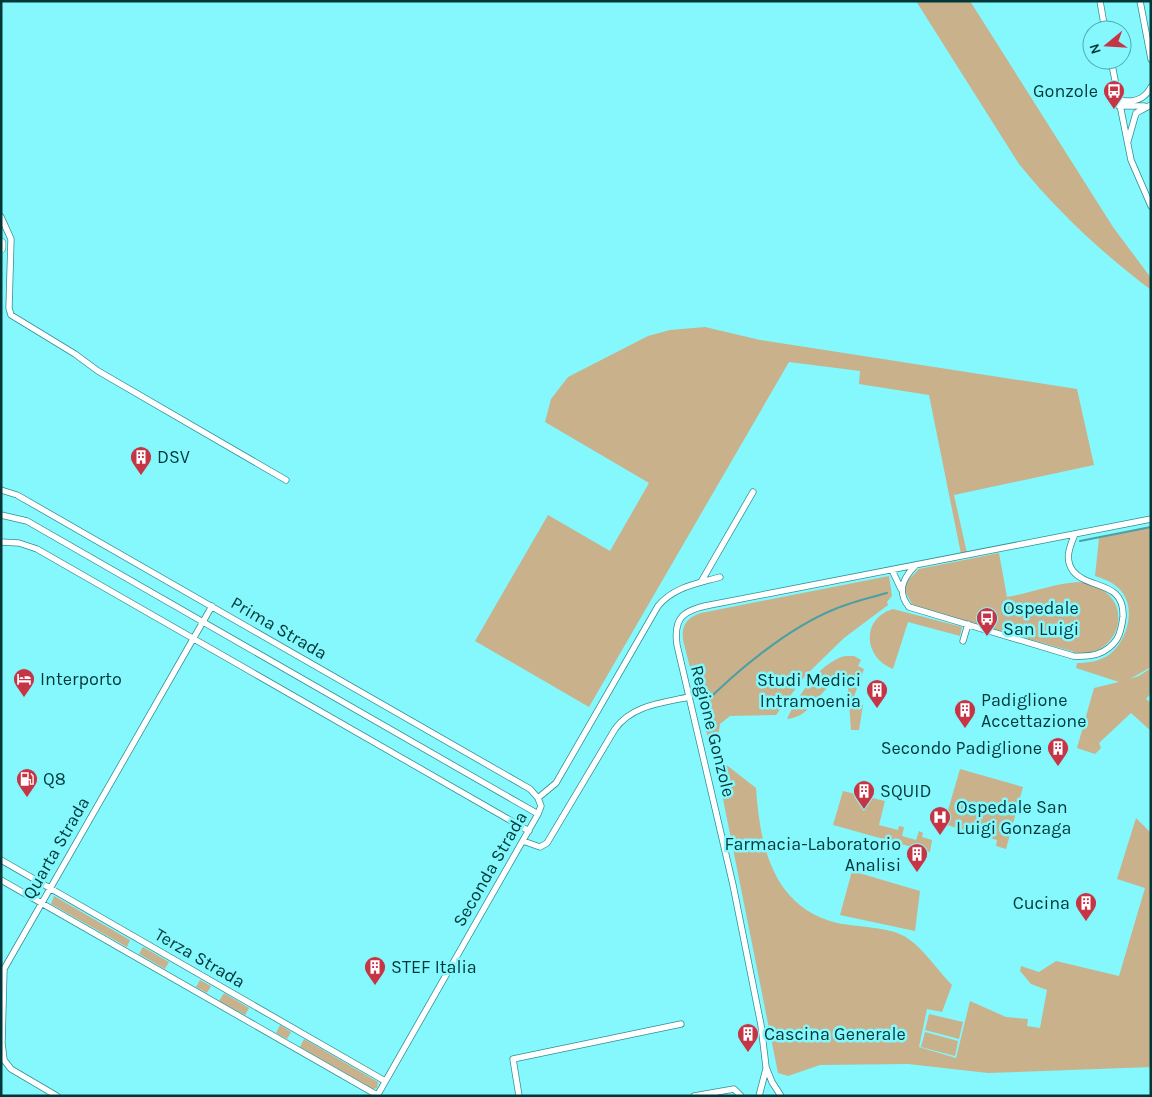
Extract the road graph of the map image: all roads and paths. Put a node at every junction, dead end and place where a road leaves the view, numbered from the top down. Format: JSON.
{"nodes":[{"id":1,"x":1100,"y":1,"type":"edge"},
{"id":2,"x":1140,"y":1,"type":"edge"},
{"id":3,"x":1103,"y":20,"type":"edge"},
{"id":4,"x":1151,"y":59,"type":"edge"},
{"id":5,"x":1113,"y":70,"type":"edge"},
{"id":6,"x":1151,"y":87,"type":"edge"},
{"id":7,"x":1148,"y":94,"type":"edge"},
{"id":8,"x":1119,"y":103,"type":"junction"},
{"id":9,"x":1127,"y":145,"type":"junction"},
{"id":10,"x":1151,"y":206,"type":"edge"},
{"id":11,"x":1,"y":217,"type":"edge"},
{"id":12,"x":1,"y":243,"type":"edge"},
{"id":13,"x":1,"y":248,"type":"edge"},
{"id":14,"x":286,"y":480,"type":"dead end"},
{"id":15,"x":1,"y":490,"type":"edge"},
{"id":16,"x":753,"y":492,"type":"dead end"},
{"id":17,"x":1,"y":515,"type":"edge"},
{"id":18,"x":1151,"y":519,"type":"edge"},
{"id":19,"x":1075,"y":534,"type":"junction"},
{"id":20,"x":1,"y":542,"type":"edge"},
{"id":21,"x":915,"y":566,"type":"junction"},
{"id":22,"x":892,"y":570,"type":"junction"},
{"id":23,"x":720,"y":577,"type":"dead end"},
{"id":24,"x":701,"y":582,"type":"junction"},
{"id":25,"x":902,"y":591,"type":"junction"},
{"id":26,"x":212,"y":606,"type":"junction"},
{"id":27,"x":202,"y":622,"type":"junction"},
{"id":28,"x":968,"y":624,"type":"junction"},
{"id":29,"x":193,"y":639,"type":"junction"},
{"id":30,"x":963,"y":642,"type":"dead end"},
{"id":31,"x":689,"y":697,"type":"junction"},
{"id":32,"x":538,"y":798,"type":"junction"},
{"id":33,"x":538,"y":814,"type":"junction"},
{"id":34,"x":529,"y":831,"type":"junction"},
{"id":35,"x":523,"y":840,"type":"junction"},
{"id":36,"x":1,"y":860,"type":"edge"},
{"id":37,"x":1,"y":880,"type":"edge"},
{"id":38,"x":49,"y":888,"type":"junction"},
{"id":39,"x":41,"y":903,"type":"junction"},
{"id":40,"x":681,"y":1024,"type":"dead end"},
{"id":41,"x":766,"y":1067,"type":"junction"},
{"id":42,"x":385,"y":1081,"type":"junction"},
{"id":43,"x":377,"y":1095,"type":"edge"},
{"id":44,"x":57,"y":1096,"type":"edge"},
{"id":45,"x":519,"y":1096,"type":"edge"},
{"id":46,"x":694,"y":1096,"type":"edge"},
{"id":47,"x":741,"y":1096,"type":"edge"},
{"id":48,"x":759,"y":1096,"type":"edge"},
{"id":49,"x":781,"y":1096,"type":"edge"}],
"edges":[{"from":1,"to":3,"type":"street"},
{"from":2,"to":4,"type":"street"},
{"from":5,"to":8,"type":"street"},
{"from":6,"to":7,"type":"street"},
{"from":7,"to":8,"type":"street"},
{"from":8,"to":9,"type":"street"},
{"from":8,"to":9,"type":"street"},
{"from":9,"to":10,"type":"street"},
{"from":11,"to":14,"type":"street"},
{"from":12,"to":13,"type":"highway"},
{"from":15,"to":26,"type":"street","name":"Prima Strada"},
{"from":16,"to":24,"type":"street"},
{"from":17,"to":27,"type":"street","name":"Prima Strada"},
{"from":18,"to":19,"type":"street","name":"Regione Gonzole"},
{"from":19,"to":21,"type":"street","name":"Regione Gonzole"},
{"from":19,"to":28,"type":"street"},
{"from":20,"to":29,"type":"street"},
{"from":21,"to":22,"type":"street","name":"Regione Gonzole"},
{"from":21,"to":25,"type":"street"},
{"from":22,"to":25,"type":"street"},
{"from":22,"to":31,"type":"street","name":"Regione Gonzole"},
{"from":23,"to":24,"type":"street","name":"Seconda Strada"},
{"from":24,"to":32,"type":"street","name":"Seconda Strada"},
{"from":25,"to":28,"type":"street"},
{"from":26,"to":27,"type":"street","name":"Quarta Strada"},
{"from":26,"to":32,"type":"street","name":"Prima Strada"},
{"from":27,"to":29,"type":"street","name":"Quarta Strada"},
{"from":27,"to":33,"type":"street","name":"Prima Strada"},
{"from":28,"to":30,"type":"street"},
{"from":29,"to":34,"type":"street"},
{"from":29,"to":38,"type":"street","name":"Quarta Strada"},
{"from":31,"to":35,"type":"street"},
{"from":31,"to":41,"type":"street","name":"Regione Gonzole"},
{"from":32,"to":33,"type":"street","name":"Seconda Strada"},
{"from":33,"to":34,"type":"street","name":"Seconda Strada"},
{"from":34,"to":35,"type":"street","name":"Seconda Strada"},
{"from":35,"to":42,"type":"street","name":"Seconda Strada"},
{"from":36,"to":38,"type":"street","name":"Terza Strada"},
{"from":37,"to":39,"type":"street","name":"Terza Strada"},
{"from":38,"to":39,"type":"street","name":"Quarta Strada"},
{"from":38,"to":42,"type":"street","name":"Terza Strada"},
{"from":39,"to":43,"type":"street","name":"Terza Strada"},
{"from":39,"to":44,"type":"street","name":"Quarta Strada"},
{"from":40,"to":45,"type":"street"},
{"from":41,"to":48,"type":"street","name":"Regione Gonzole"},
{"from":41,"to":49,"type":"street","name":"Regione Gonzole"},
{"from":42,"to":43,"type":"street","name":"Seconda Strada"},
{"from":46,"to":47,"type":"street"}]}
